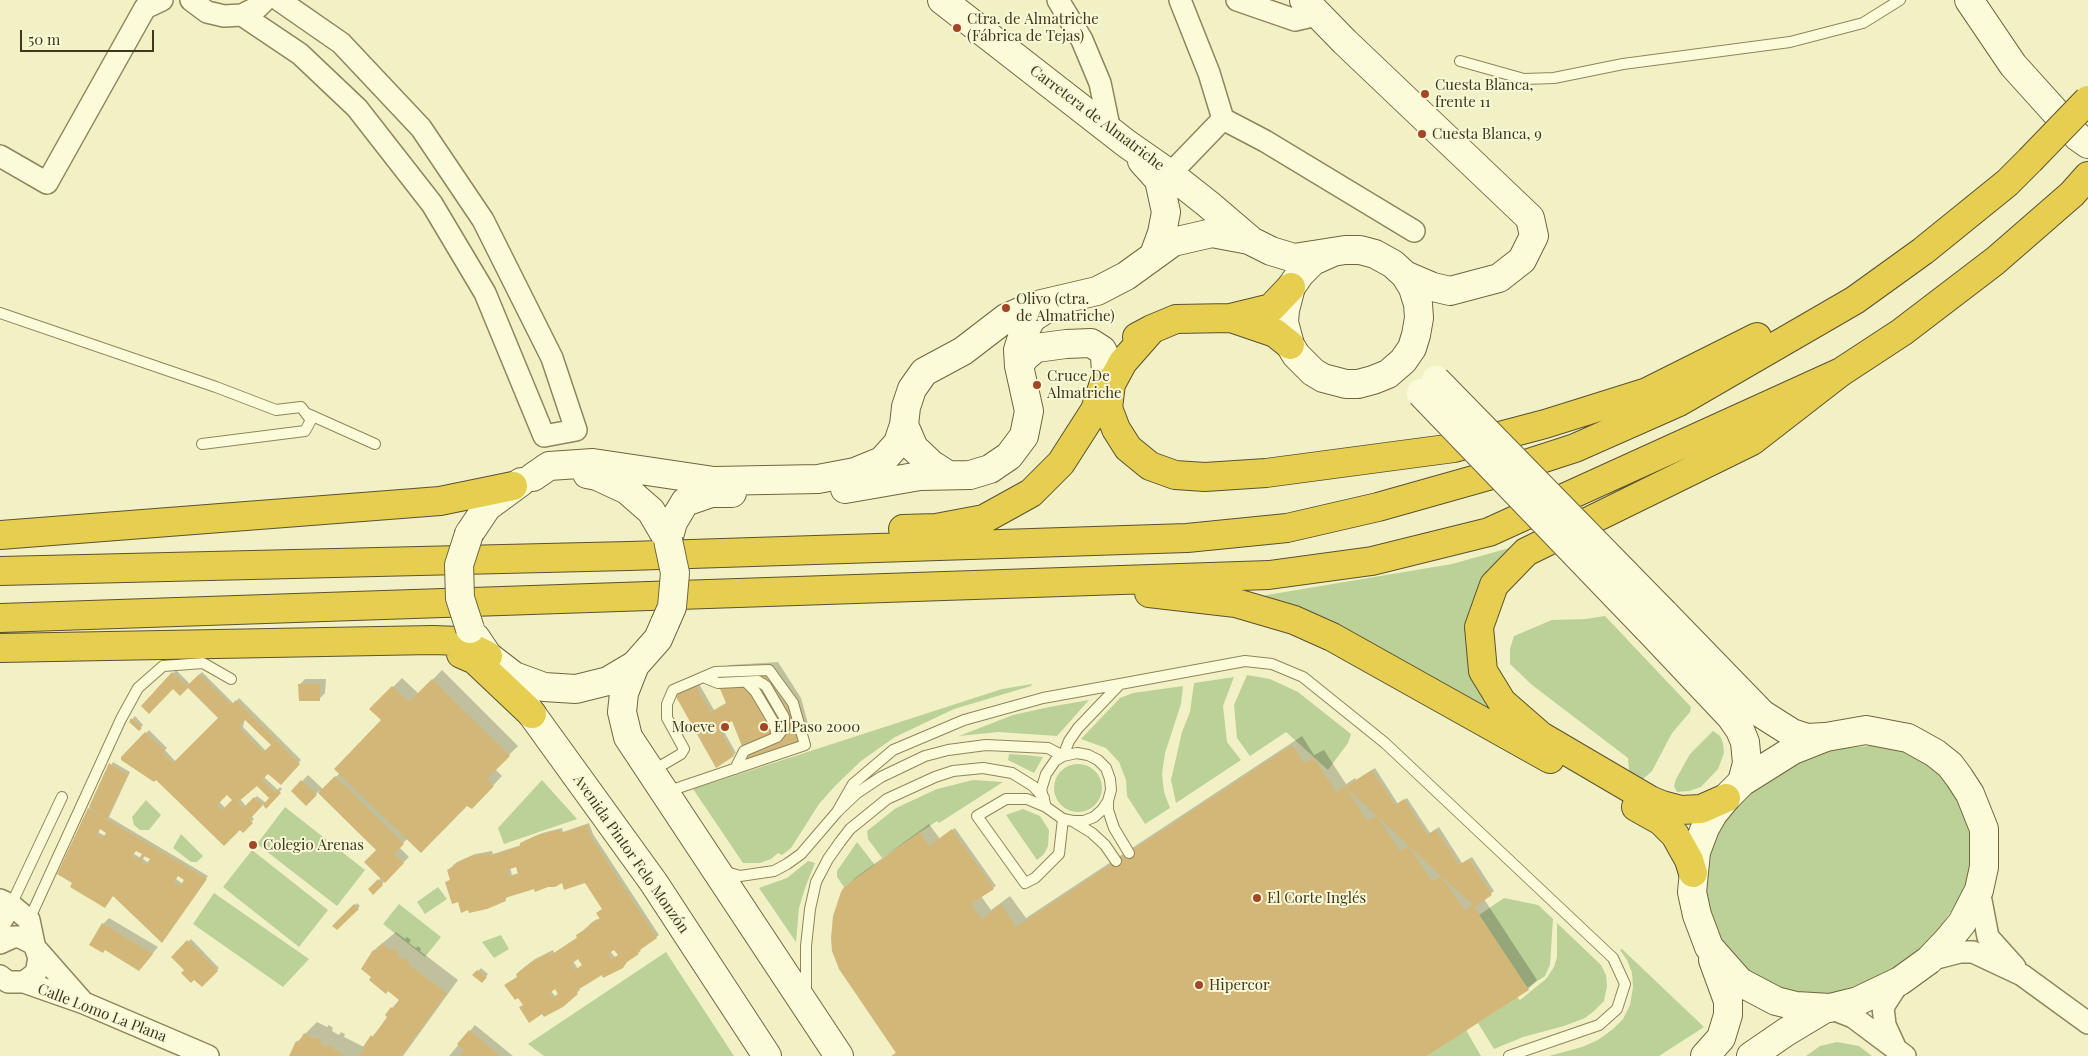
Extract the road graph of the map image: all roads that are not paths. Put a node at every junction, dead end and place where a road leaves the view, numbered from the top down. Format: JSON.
{"nodes":[{"id":1,"x":162,"y":0,"type":"edge"},
{"id":2,"x":191,"y":0,"type":"edge"},
{"id":3,"x":265,"y":0,"type":"edge"},
{"id":4,"x":279,"y":0,"type":"edge"},
{"id":5,"x":942,"y":0,"type":"edge"},
{"id":6,"x":1058,"y":0,"type":"edge"},
{"id":7,"x":1180,"y":0,"type":"edge"},
{"id":8,"x":1237,"y":0,"type":"edge"},
{"id":9,"x":1900,"y":0,"type":"edge"},
{"id":10,"x":1969,"y":0,"type":"edge"},
{"id":11,"x":1993,"y":0,"type":"edge"},
{"id":12,"x":1311,"y":8,"type":"edge"},
{"id":13,"x":242,"y":15,"type":"junction"},
{"id":14,"x":1460,"y":62,"type":"dead end"},
{"id":15,"x":2034,"y":88,"type":"junction"},
{"id":16,"x":2088,"y":100,"type":"edge"},
{"id":17,"x":1223,"y":119,"type":"junction"},
{"id":18,"x":1119,"y":137,"type":"junction"},
{"id":19,"x":2088,"y":144,"type":"edge"},
{"id":20,"x":0,"y":156,"type":"edge"},
{"id":21,"x":1170,"y":174,"type":"junction"},
{"id":22,"x":2007,"y":183,"type":"junction"},
{"id":23,"x":2080,"y":185,"type":"edge"},
{"id":24,"x":1414,"y":231,"type":"dead end"},
{"id":25,"x":1249,"y":240,"type":"junction"},
{"id":26,"x":1331,"y":253,"type":"junction"},
{"id":27,"x":1154,"y":255,"type":"junction"},
{"id":28,"x":1405,"y":275,"type":"junction"},
{"id":29,"x":1291,"y":287,"type":"junction"},
{"id":30,"x":1450,"y":291,"type":"junction"},
{"id":31,"x":1062,"y":300,"type":"junction"},
{"id":32,"x":0,"y":313,"type":"edge"},
{"id":33,"x":1230,"y":318,"type":"junction"},
{"id":34,"x":1152,"y":328,"type":"junction"},
{"id":35,"x":1414,"y":341,"type":"junction"},
{"id":36,"x":1290,"y":345,"type":"junction"},
{"id":37,"x":1019,"y":366,"type":"junction"},
{"id":38,"x":1841,"y":372,"type":"junction"},
{"id":39,"x":1106,"y":373,"type":"junction"},
{"id":40,"x":1373,"y":380,"type":"junction"},
{"id":41,"x":1428,"y":386,"type":"junction"},
{"id":42,"x":307,"y":414,"type":"junction"},
{"id":43,"x":904,"y":425,"type":"junction"},
{"id":44,"x":202,"y":444,"type":"dead end"},
{"id":45,"x":375,"y":444,"type":"dead end"},
{"id":46,"x":948,"y":475,"type":"junction"},
{"id":47,"x":523,"y":482,"type":"junction"},
{"id":48,"x":668,"y":530,"type":"junction"},
{"id":49,"x":0,"y":535,"type":"edge"},
{"id":50,"x":629,"y":556,"type":"junction"},
{"id":51,"x":0,"y":572,"type":"edge"},
{"id":52,"x":907,"y":589,"type":"junction"},
{"id":53,"x":0,"y":618,"type":"edge"},
{"id":54,"x":1656,"y":621,"type":"junction"},
{"id":55,"x":433,"y":640,"type":"junction"},
{"id":56,"x":0,"y":648,"type":"edge"},
{"id":57,"x":488,"y":656,"type":"junction"},
{"id":58,"x":635,"y":665,"type":"junction"},
{"id":59,"x":702,"y":677,"type":"junction"},
{"id":60,"x":231,"y":679,"type":"dead end"},
{"id":61,"x":1120,"y":684,"type":"junction"},
{"id":62,"x":532,"y":714,"type":"junction"},
{"id":63,"x":1826,"y":737,"type":"junction"},
{"id":64,"x":1062,"y":756,"type":"junction"},
{"id":65,"x":735,"y":769,"type":"junction"},
{"id":66,"x":658,"y":782,"type":"junction"},
{"id":67,"x":1734,"y":790,"type":"junction"},
{"id":68,"x":62,"y":797,"type":"dead end"},
{"id":69,"x":1108,"y":801,"type":"junction"},
{"id":70,"x":1045,"y":803,"type":"junction"},
{"id":71,"x":836,"y":812,"type":"junction"},
{"id":72,"x":1068,"y":820,"type":"junction"},
{"id":73,"x":1129,"y":853,"type":"dead end"},
{"id":74,"x":1116,"y":861,"type":"dead end"},
{"id":75,"x":716,"y":869,"type":"junction"},
{"id":76,"x":1692,"y":873,"type":"junction"},
{"id":77,"x":1979,"y":890,"type":"junction"},
{"id":78,"x":5,"y":903,"type":"edge"},
{"id":79,"x":29,"y":920,"type":"junction"},
{"id":80,"x":0,"y":923,"type":"edge"},
{"id":81,"x":0,"y":943,"type":"edge"},
{"id":82,"x":36,"y":947,"type":"junction"},
{"id":83,"x":1709,"y":947,"type":"junction"},
{"id":84,"x":1929,"y":960,"type":"junction"},
{"id":85,"x":2022,"y":975,"type":"junction"},
{"id":86,"x":1900,"y":981,"type":"junction"},
{"id":87,"x":8,"y":982,"type":"edge"},
{"id":88,"x":84,"y":1003,"type":"junction"},
{"id":89,"x":1828,"y":1008,"type":"junction"},
{"id":90,"x":808,"y":1010,"type":"junction"},
{"id":91,"x":2088,"y":1023,"type":"edge"},
{"id":92,"x":1906,"y":1049,"type":"edge"},
{"id":93,"x":208,"y":1056,"type":"edge"},
{"id":94,"x":767,"y":1056,"type":"edge"},
{"id":95,"x":839,"y":1056,"type":"edge"},
{"id":96,"x":1509,"y":1056,"type":"edge"},
{"id":97,"x":1705,"y":1056,"type":"edge"},
{"id":98,"x":1751,"y":1056,"type":"edge"}],
"edges":[{"from":1,"to":20,"type":"street"},
{"from":2,"to":13,"type":"street"},
{"from":3,"to":13,"type":"street"},
{"from":4,"to":13,"type":"street"},
{"from":5,"to":18,"type":"street","name":"Carretera de Almatriche"},
{"from":6,"to":18,"type":"street"},
{"from":7,"to":17,"type":"street"},
{"from":8,"to":12,"type":"street"},
{"from":9,"to":14,"type":"lane"},
{"from":10,"to":15,"type":"street"},
{"from":11,"to":15,"type":"street"},
{"from":12,"to":30,"type":"street"},
{"from":15,"to":19,"type":"street"},
{"from":16,"to":22,"type":"highway","bridge":true},
{"from":17,"to":21,"type":"street"},
{"from":17,"to":24,"type":"street"},
{"from":18,"to":21,"type":"street","name":"Carretera de Almatriche"},
{"from":18,"to":27,"type":"street"},
{"from":21,"to":25,"type":"street","name":"Carretera de Almatriche"},
{"from":22,"to":34,"type":"highway"},
{"from":22,"to":50,"type":"highway"},
{"from":23,"to":38,"type":"highway"},
{"from":25,"to":26,"type":"street"},
{"from":25,"to":27,"type":"street"},
{"from":25,"to":29,"type":"street"},
{"from":26,"to":28,"type":"street"},
{"from":26,"to":29,"type":"street"},
{"from":27,"to":31,"type":"street"},
{"from":28,"to":30,"type":"street"},
{"from":28,"to":35,"type":"street"},
{"from":29,"to":33,"type":"highway"},
{"from":29,"to":36,"type":"street"},
{"from":30,"to":35,"type":"street"},
{"from":31,"to":37,"type":"street"},
{"from":31,"to":43,"type":"street","name":"Avenida Pintor Felo Monzón"},
{"from":32,"to":42,"type":"lane"},
{"from":33,"to":34,"type":"highway"},
{"from":33,"to":36,"type":"highway"},
{"from":34,"to":39,"type":"highway"},
{"from":35,"to":40,"type":"street"},
{"from":35,"to":41,"type":"street"},
{"from":36,"to":40,"type":"street"},
{"from":37,"to":39,"type":"street"},
{"from":37,"to":46,"type":"street"},
{"from":38,"to":52,"type":"highway"},
{"from":38,"to":67,"type":"highway"},
{"from":39,"to":50,"type":"highway"},
{"from":40,"to":41,"type":"street"},
{"from":41,"to":54,"type":"street","bridge":true},
{"from":42,"to":44,"type":"lane"},
{"from":42,"to":45,"type":"lane"},
{"from":43,"to":46,"type":"street"},
{"from":43,"to":47,"type":"street","name":"Avenida Pintor Felo Monzón"},
{"from":46,"to":48,"type":"street"},
{"from":47,"to":48,"type":"street"},
{"from":47,"to":49,"type":"highway"},
{"from":47,"to":57,"type":"street","name":"Avenida Pintor Felo Monzón","bridge":true},
{"from":48,"to":58,"type":"street","bridge":true},
{"from":50,"to":51,"type":"highway"},
{"from":52,"to":53,"type":"highway"},
{"from":52,"to":76,"type":"highway"},
{"from":54,"to":63,"type":"street"},
{"from":54,"to":67,"type":"street"},
{"from":55,"to":56,"type":"highway"},
{"from":55,"to":57,"type":"highway"},
{"from":55,"to":62,"type":"highway"},
{"from":57,"to":58,"type":"street"},
{"from":57,"to":62,"type":"street","name":"Avenida Pintor Felo Monzón"},
{"from":58,"to":66,"type":"street"},
{"from":59,"to":65,"type":"lane"},
{"from":59,"to":65,"type":"lane"},
{"from":59,"to":66,"type":"lane"},
{"from":60,"to":79,"type":"lane"},
{"from":61,"to":64,"type":"lane"},
{"from":61,"to":71,"type":"lane"},
{"from":61,"to":96,"type":"lane"},
{"from":62,"to":94,"type":"street","name":"Avenida Pintor Felo Monzón"},
{"from":63,"to":67,"type":"street"},
{"from":63,"to":77,"type":"street"},
{"from":64,"to":69,"type":"lane"},
{"from":64,"to":70,"type":"lane"},
{"from":64,"to":71,"type":"lane"},
{"from":65,"to":66,"type":"lane"},
{"from":66,"to":75,"type":"street"},
{"from":67,"to":76,"type":"street"},
{"from":68,"to":78,"type":"lane"},
{"from":69,"to":72,"type":"lane"},
{"from":69,"to":73,"type":"lane"},
{"from":70,"to":72,"type":"lane"},
{"from":70,"to":72,"type":"lane"},
{"from":70,"to":90,"type":"lane"},
{"from":71,"to":75,"type":"lane"},
{"from":72,"to":74,"type":"lane"},
{"from":75,"to":90,"type":"street"},
{"from":76,"to":83,"type":"street"},
{"from":77,"to":84,"type":"street"},
{"from":77,"to":85,"type":"street"},
{"from":78,"to":79,"type":"street"},
{"from":78,"to":80,"type":"street"},
{"from":79,"to":82,"type":"street"},
{"from":81,"to":82,"type":"street"},
{"from":82,"to":87,"type":"street"},
{"from":82,"to":88,"type":"street"},
{"from":83,"to":89,"type":"street"},
{"from":83,"to":97,"type":"street"},
{"from":84,"to":85,"type":"street"},
{"from":84,"to":86,"type":"street"},
{"from":85,"to":91,"type":"street"},
{"from":86,"to":89,"type":"street"},
{"from":86,"to":92,"type":"street"},
{"from":87,"to":88,"type":"street","name":"Calle Lomo La Plana"},
{"from":88,"to":93,"type":"street","name":"Calle Lomo La Plana"},
{"from":89,"to":92,"type":"street"},
{"from":89,"to":98,"type":"street"},
{"from":90,"to":95,"type":"street"}]}
